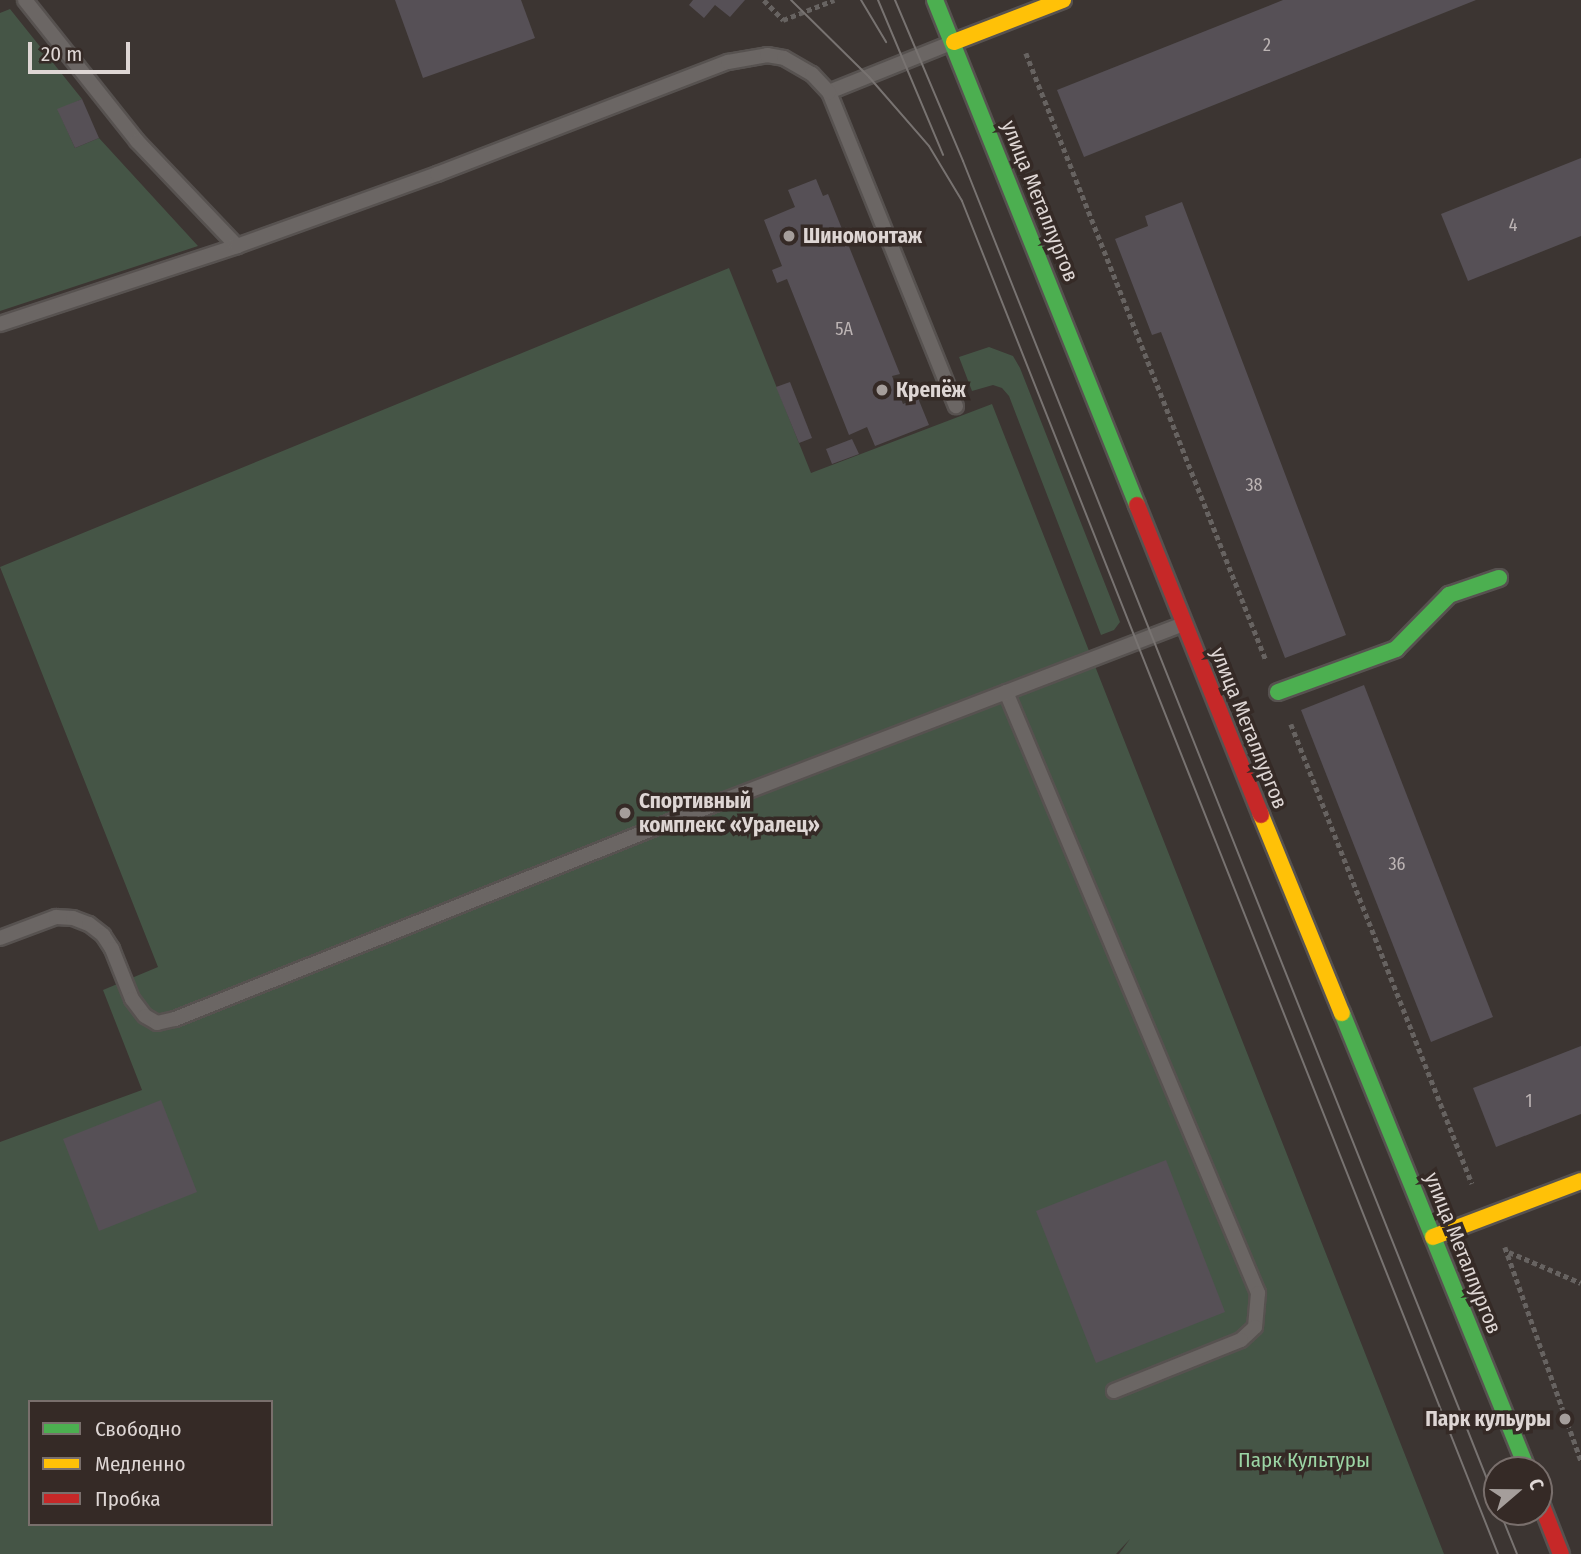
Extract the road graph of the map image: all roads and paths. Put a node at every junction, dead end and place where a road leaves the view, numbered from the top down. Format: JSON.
{"nodes":[{"id":1,"x":25,"y":0,"type":"edge"},
{"id":2,"x":764,"y":0,"type":"edge"},
{"id":3,"x":834,"y":0,"type":"edge"},
{"id":4,"x":936,"y":0,"type":"edge"},
{"id":5,"x":1063,"y":0,"type":"edge"},
{"id":6,"x":1014,"y":20,"type":"junction"},
{"id":7,"x":954,"y":42,"type":"junction"},
{"id":8,"x":829,"y":92,"type":"junction"},
{"id":9,"x":237,"y":246,"type":"junction"},
{"id":10,"x":0,"y":324,"type":"edge"},
{"id":11,"x":956,"y":406,"type":"dead end"},
{"id":12,"x":1499,"y":578,"type":"dead end"},
{"id":13,"x":1184,"y":623,"type":"junction"},
{"id":14,"x":1006,"y":692,"type":"junction"},
{"id":15,"x":1278,"y":692,"type":"junction"},
{"id":16,"x":0,"y":939,"type":"edge"},
{"id":17,"x":1581,"y":1181,"type":"edge"},
{"id":18,"x":1485,"y":1217,"type":"junction"},
{"id":19,"x":1433,"y":1237,"type":"junction"},
{"id":20,"x":1508,"y":1252,"type":"junction"},
{"id":21,"x":1581,"y":1283,"type":"edge"},
{"id":22,"x":1114,"y":1391,"type":"dead end"},
{"id":23,"x":1522,"y":1456,"type":"edge"},
{"id":24,"x":1581,"y":1461,"type":"edge"},
{"id":25,"x":1550,"y":1526,"type":"edge"},
{"id":26,"x":1562,"y":1554,"type":"edge"}],
"edges":[{"from":1,"to":9,"type":"lane"},
{"from":2,"to":3,"type":"path"},
{"from":4,"to":7,"type":"main road","name":"улица Металлургов"},
{"from":5,"to":6,"type":"main road"},
{"from":6,"to":7,"type":"main road"},
{"from":6,"to":15,"type":"path"},
{"from":7,"to":8,"type":"lane"},
{"from":7,"to":13,"type":"main road","name":"улица Металлургов"},
{"from":8,"to":9,"type":"lane"},
{"from":8,"to":11,"type":"lane"},
{"from":9,"to":10,"type":"lane"},
{"from":12,"to":15,"type":"main road"},
{"from":13,"to":14,"type":"lane"},
{"from":13,"to":19,"type":"main road","name":"улица Металлургов"},
{"from":14,"to":16,"type":"lane"},
{"from":14,"to":22,"type":"lane"},
{"from":15,"to":18,"type":"path"},
{"from":17,"to":18,"type":"main road"},
{"from":18,"to":19,"type":"main road"},
{"from":18,"to":20,"type":"path"},
{"from":19,"to":23,"type":"main road","name":"улица Металлургов"},
{"from":20,"to":21,"type":"path"},
{"from":20,"to":24,"type":"path"},
{"from":25,"to":26,"type":"main road"}]}
